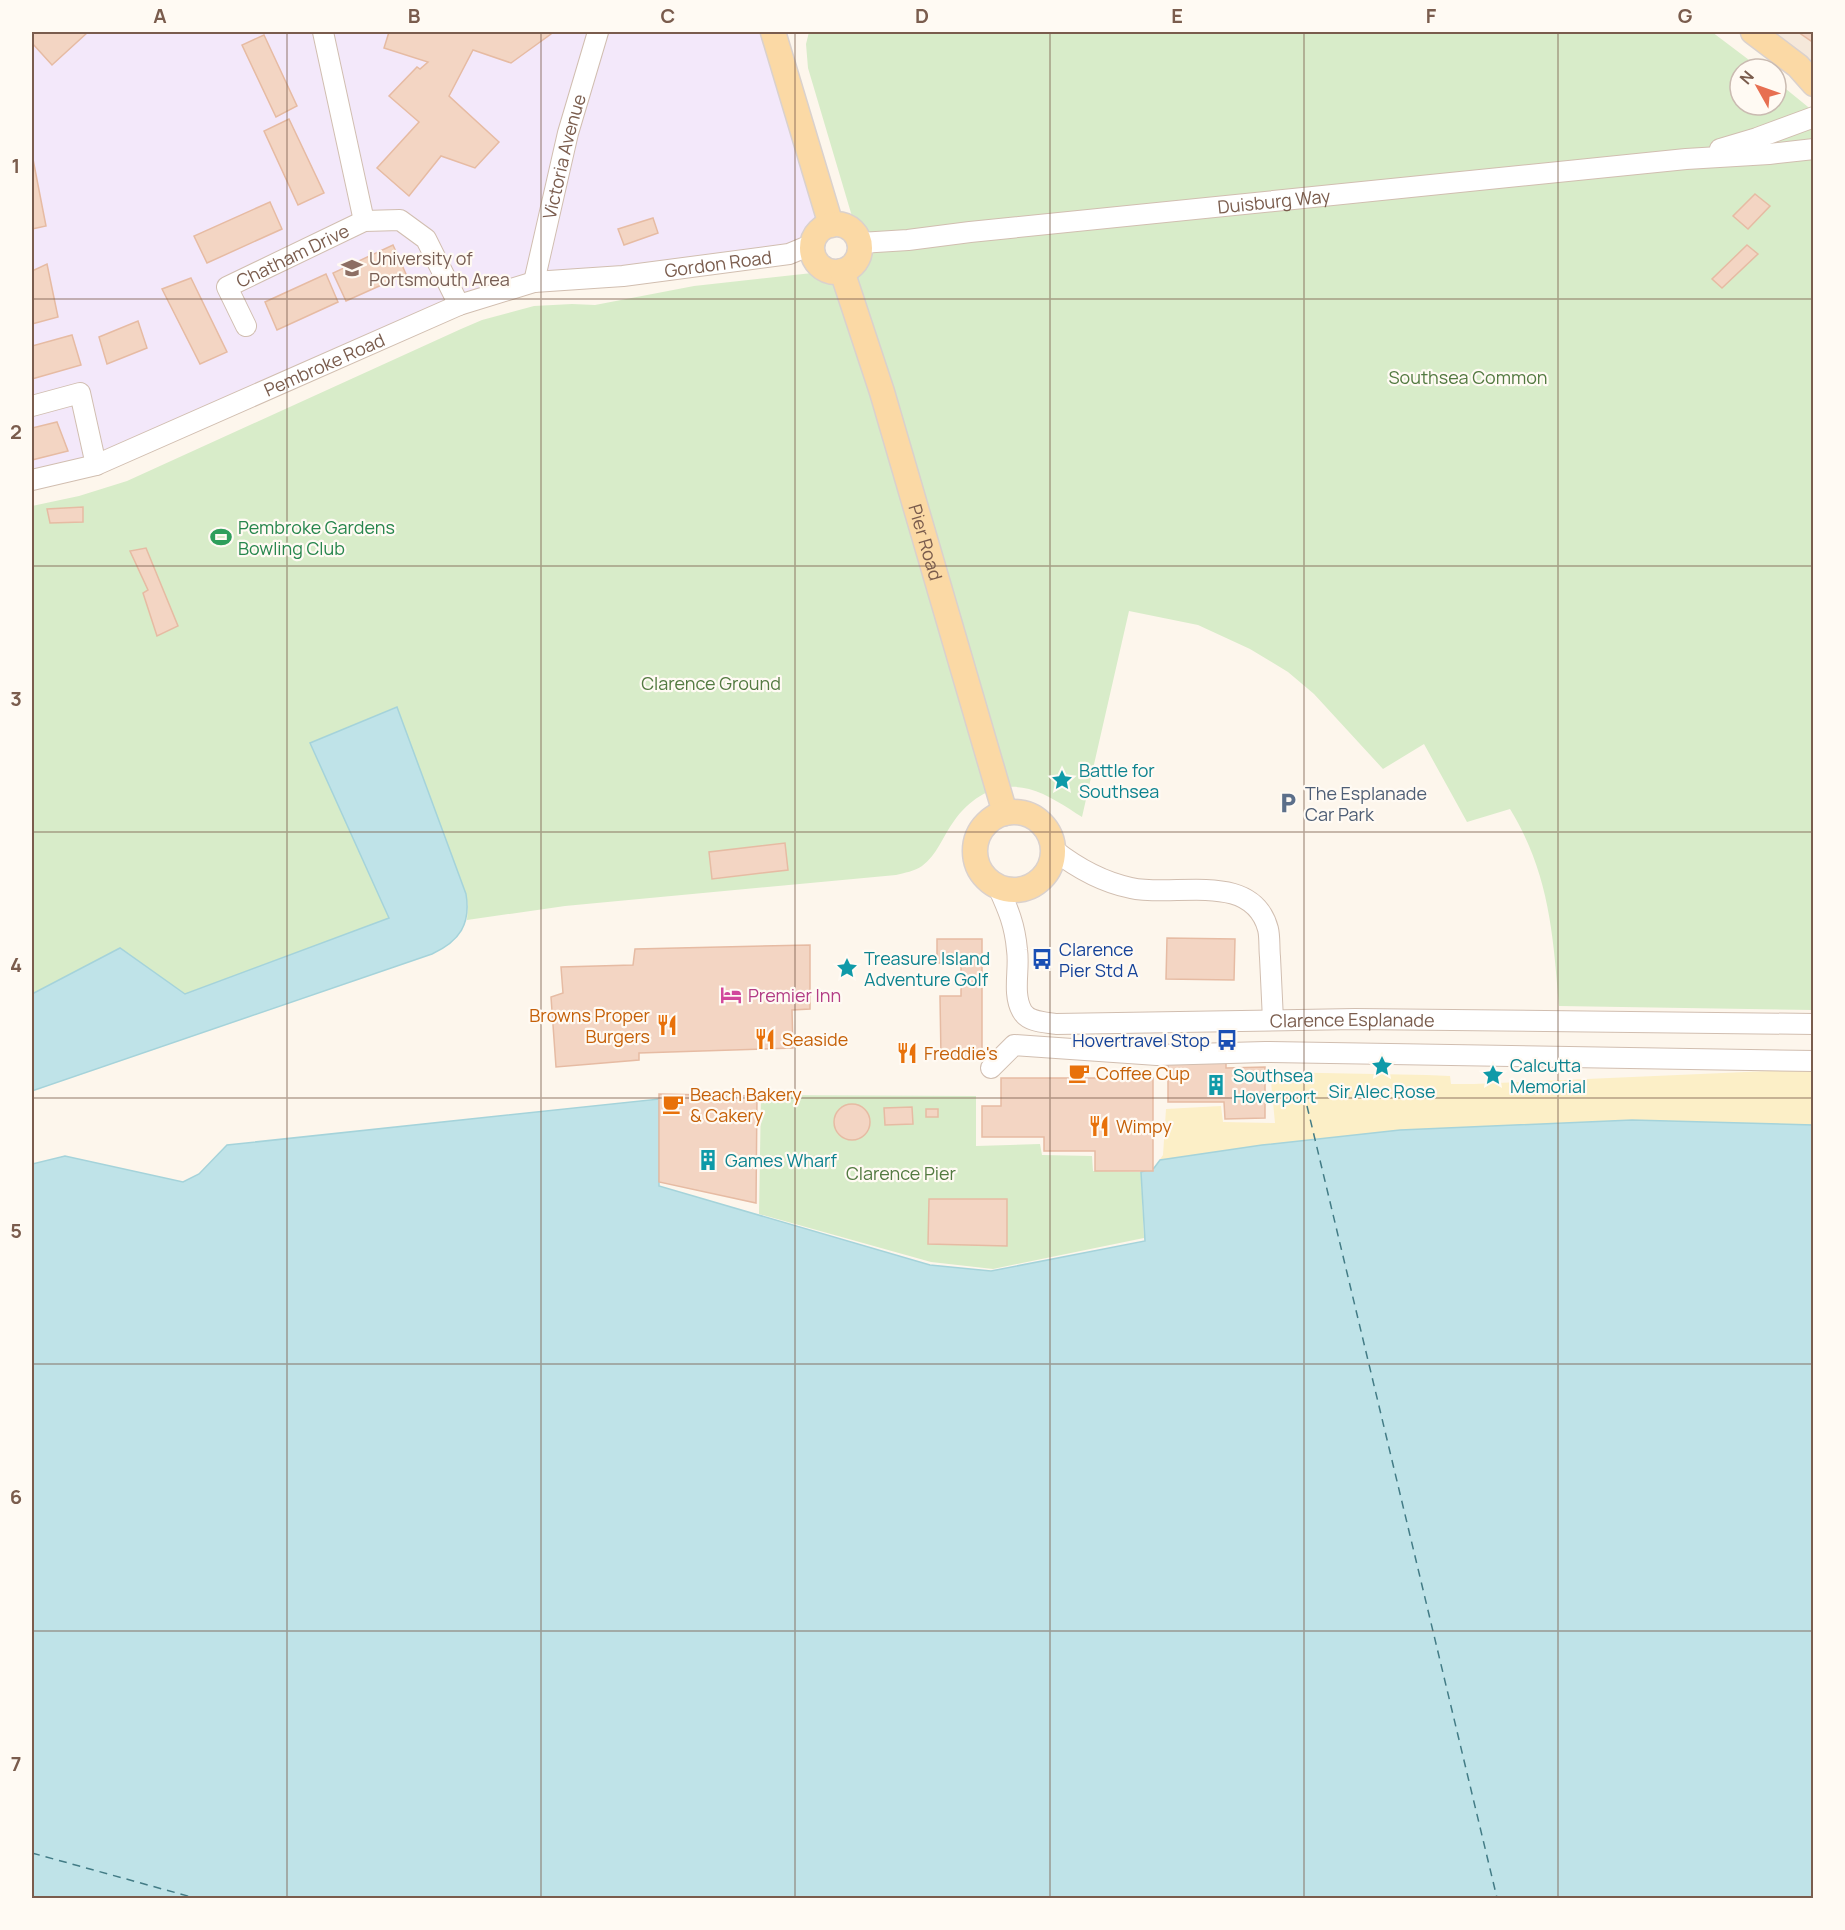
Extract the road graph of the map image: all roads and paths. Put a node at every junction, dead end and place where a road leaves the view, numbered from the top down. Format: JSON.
{"nodes":[{"id":1,"x":323,"y":32,"type":"edge"},
{"id":2,"x":598,"y":32,"type":"edge"},
{"id":3,"x":772,"y":32,"type":"edge"},
{"id":4,"x":1754,"y":32,"type":"edge"},
{"id":5,"x":1814,"y":84,"type":"edge"},
{"id":6,"x":1814,"y":117,"type":"edge"},
{"id":7,"x":1814,"y":149,"type":"edge"},
{"id":8,"x":1686,"y":159,"type":"junction"},
{"id":9,"x":364,"y":221,"type":"junction"},
{"id":10,"x":831,"y":225,"type":"junction"},
{"id":11,"x":860,"y":243,"type":"junction"},
{"id":12,"x":813,"y":244,"type":"junction"},
{"id":13,"x":842,"y":271,"type":"junction"},
{"id":14,"x":622,"y":276,"type":"joint"},
{"id":15,"x":534,"y":282,"type":"junction"},
{"id":16,"x":459,"y":305,"type":"junction"},
{"id":17,"x":246,"y":326,"type":"dead end"},
{"id":18,"x":32,"y":405,"type":"edge"},
{"id":19,"x":96,"y":465,"type":"junction"},
{"id":20,"x":32,"y":480,"type":"edge"},
{"id":21,"x":1005,"y":813,"type":"junction"},
{"id":22,"x":1054,"y":850,"type":"junction"},
{"id":23,"x":998,"y":887,"type":"junction"},
{"id":24,"x":1273,"y":1020,"type":"junction"},
{"id":25,"x":1814,"y":1024,"type":"edge"},
{"id":26,"x":1814,"y":1061,"type":"edge"},
{"id":27,"x":991,"y":1068,"type":"dead end"}],
"edges":[{"from":1,"to":9,"type":"street","name":"Chatham Drive"},
{"from":2,"to":15,"type":"street","name":"Victoria Avenue"},
{"from":3,"to":10,"type":"main road"},
{"from":4,"to":5,"type":"main road"},
{"from":6,"to":8,"type":"street","name":"Duisburg Way"},
{"from":7,"to":8,"type":"street","name":"Duisburg Way"},
{"from":8,"to":11,"type":"street","name":"Duisburg Way"},
{"from":9,"to":16,"type":"street","name":"Chatham Drive"},
{"from":9,"to":17,"type":"street","name":"Chatham Drive"},
{"from":10,"to":11,"type":"main road"},
{"from":10,"to":12,"type":"main road"},
{"from":11,"to":13,"type":"main road"},
{"from":12,"to":13,"type":"main road"},
{"from":12,"to":14,"type":"street","name":"Gordon Road"},
{"from":13,"to":21,"type":"main road","name":"Pier Road"},
{"from":14,"to":15,"type":"street","name":"Pembroke Road"},
{"from":15,"to":16,"type":"street","name":"Pembroke Road"},
{"from":16,"to":19,"type":"street","name":"Pembroke Road"},
{"from":18,"to":19,"type":"street"},
{"from":19,"to":20,"type":"street","name":"Pembroke Road"},
{"from":21,"to":22,"type":"main road"},
{"from":21,"to":23,"type":"main road"},
{"from":22,"to":23,"type":"main road"},
{"from":22,"to":24,"type":"street"},
{"from":23,"to":24,"type":"street","name":"Clarence Esplanade"},
{"from":24,"to":25,"type":"street","name":"Clarence Esplanade"},
{"from":26,"to":27,"type":"street"}]}
